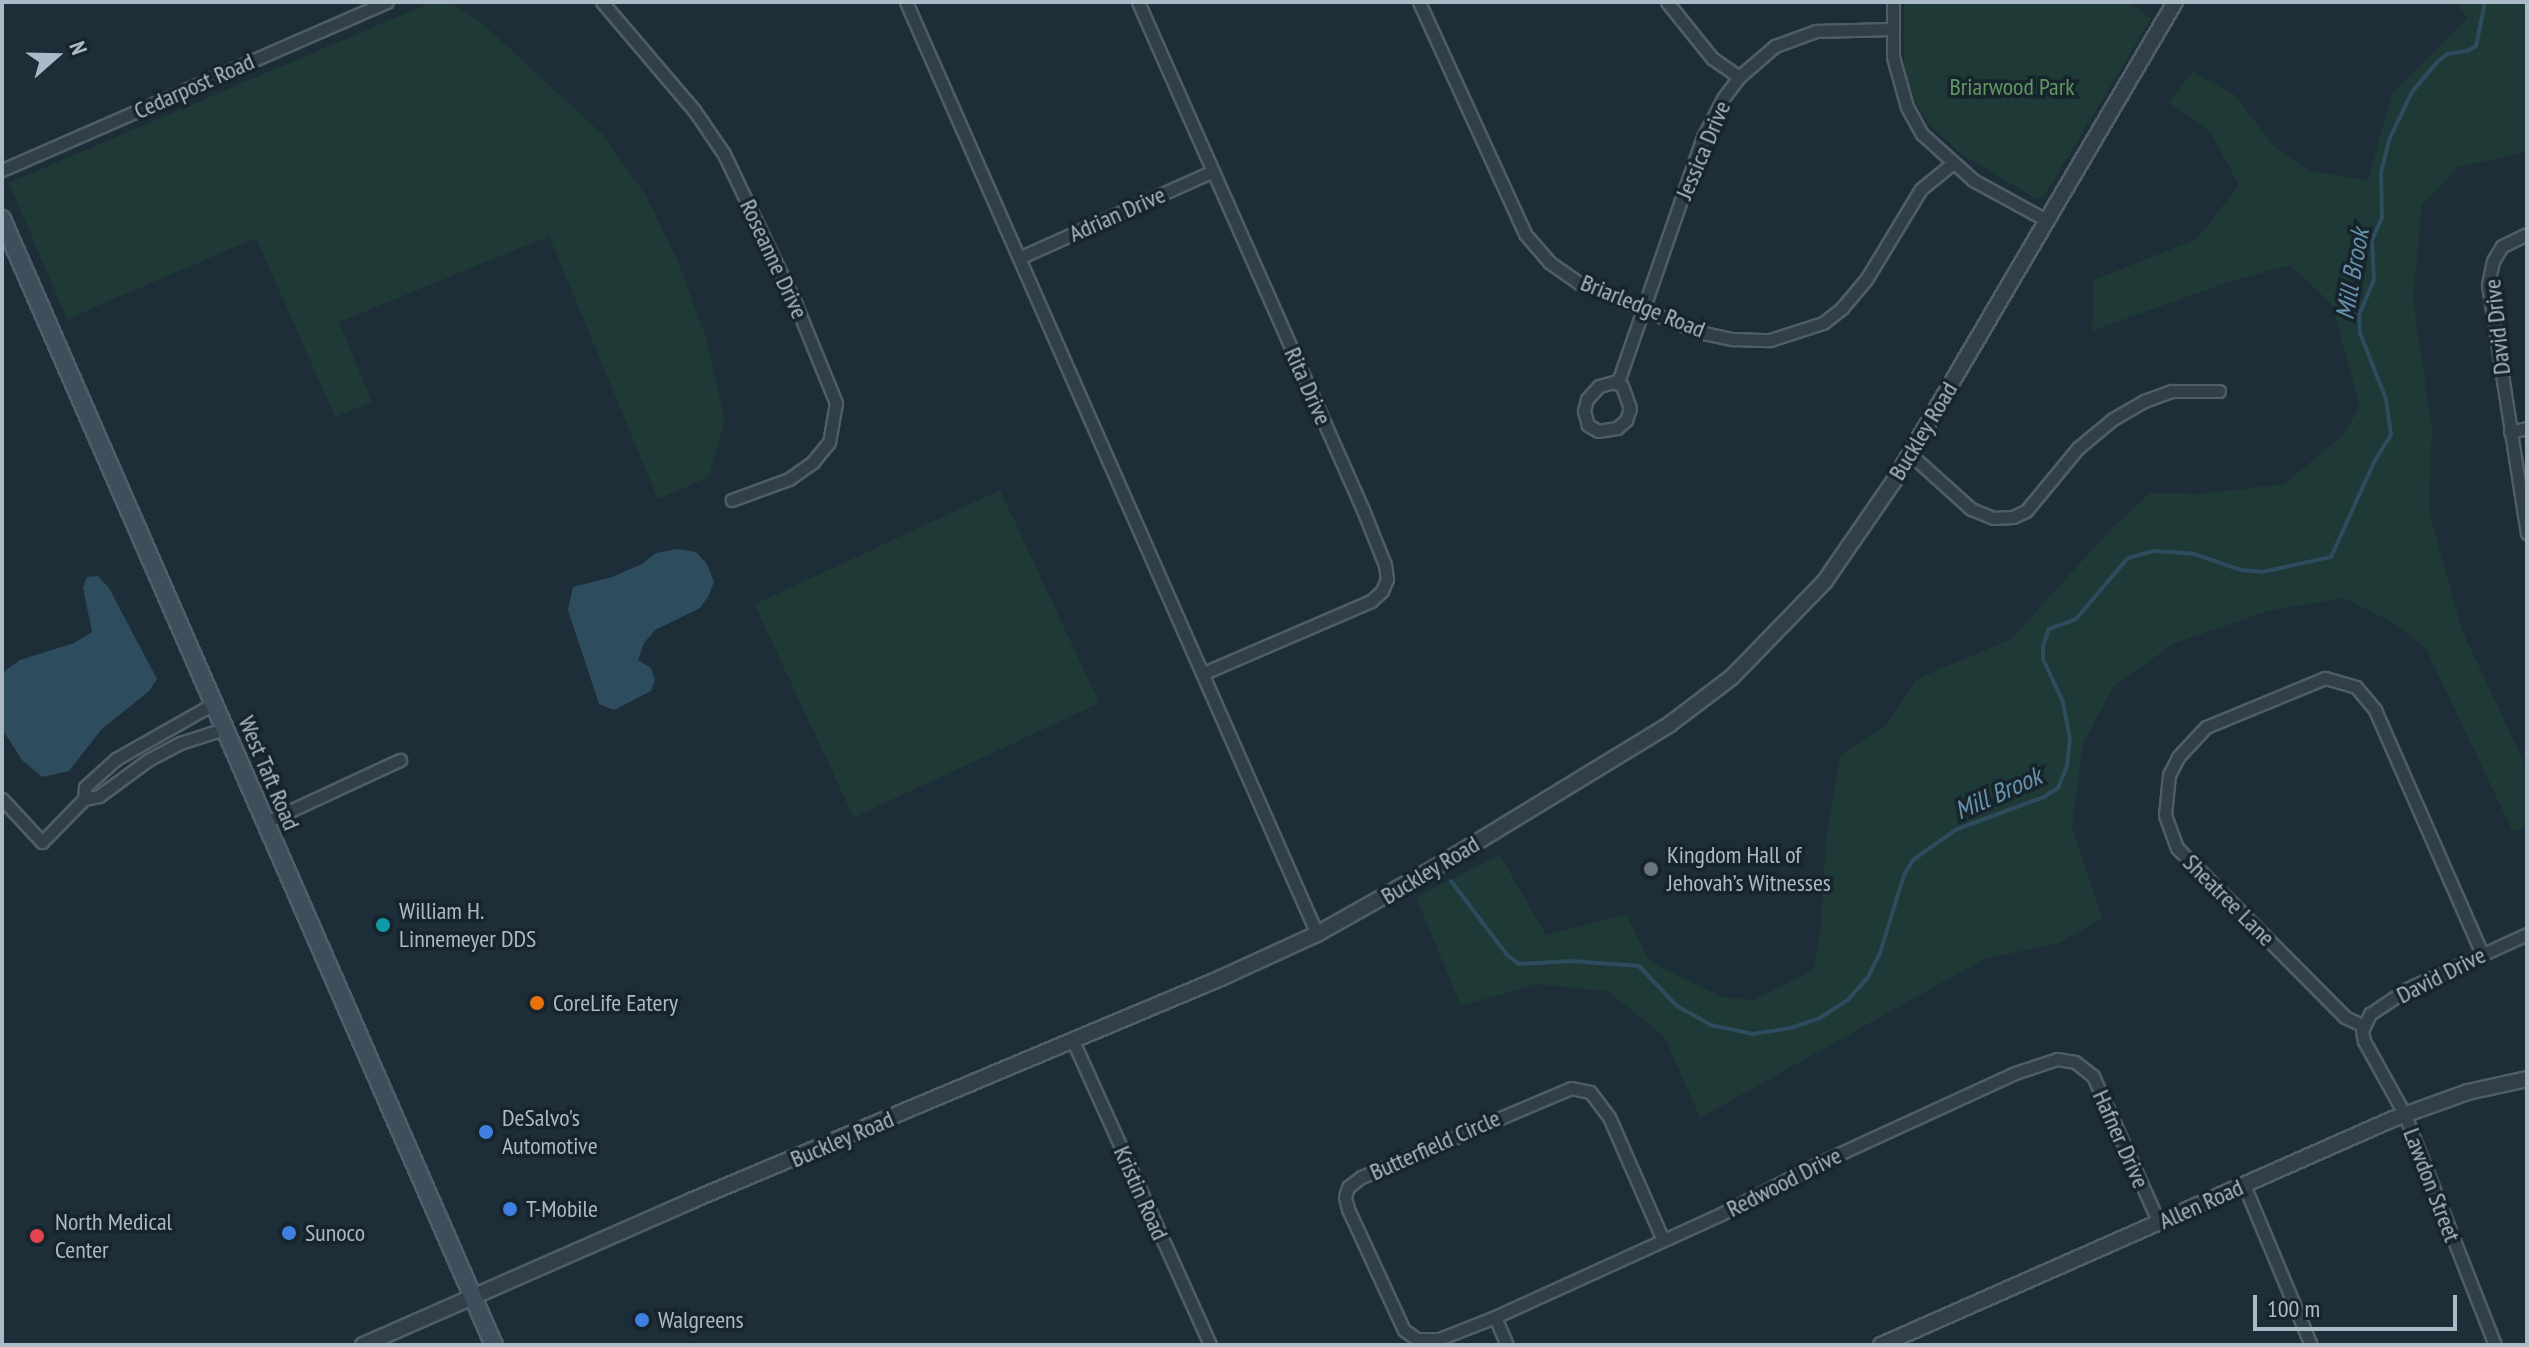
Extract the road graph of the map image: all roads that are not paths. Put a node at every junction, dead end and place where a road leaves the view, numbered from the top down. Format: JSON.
{"nodes":[{"id":1,"x":387,"y":2,"type":"edge"},
{"id":2,"x":602,"y":2,"type":"edge"},
{"id":3,"x":906,"y":2,"type":"edge"},
{"id":4,"x":1138,"y":2,"type":"edge"},
{"id":5,"x":1419,"y":2,"type":"edge"},
{"id":6,"x":1667,"y":2,"type":"edge"},
{"id":7,"x":1893,"y":2,"type":"edge"},
{"id":8,"x":2175,"y":2,"type":"edge"},
{"id":9,"x":1892,"y":29,"type":"junction"},
{"id":10,"x":1739,"y":77,"type":"junction"},
{"id":11,"x":1952,"y":164,"type":"junction"},
{"id":12,"x":2,"y":170,"type":"edge"},
{"id":13,"x":1213,"y":171,"type":"junction"},
{"id":14,"x":2,"y":219,"type":"edge"},
{"id":15,"x":2046,"y":220,"type":"junction"},
{"id":16,"x":2527,"y":234,"type":"edge"},
{"id":17,"x":1021,"y":257,"type":"junction"},
{"id":18,"x":1644,"y":310,"type":"junction"},
{"id":19,"x":1618,"y":382,"type":"junction"},
{"id":20,"x":2219,"y":391,"type":"dead end"},
{"id":21,"x":2527,"y":428,"type":"edge"},
{"id":22,"x":2510,"y":432,"type":"junction"},
{"id":23,"x":1910,"y":454,"type":"junction"},
{"id":24,"x":732,"y":500,"type":"dead end"},
{"id":25,"x":2527,"y":533,"type":"edge"},
{"id":26,"x":1204,"y":673,"type":"junction"},
{"id":27,"x":213,"y":704,"type":"junction"},
{"id":28,"x":224,"y":729,"type":"junction"},
{"id":29,"x":400,"y":760,"type":"dead end"},
{"id":30,"x":2,"y":799,"type":"edge"},
{"id":31,"x":84,"y":799,"type":"junction"},
{"id":32,"x":264,"y":823,"type":"junction"},
{"id":33,"x":1317,"y":934,"type":"junction"},
{"id":34,"x":2527,"y":934,"type":"edge"},
{"id":35,"x":2482,"y":954,"type":"junction"},
{"id":36,"x":2364,"y":1026,"type":"junction"},
{"id":37,"x":1073,"y":1041,"type":"junction"},
{"id":38,"x":2075,"y":1062,"type":"joint"},
{"id":39,"x":2527,"y":1079,"type":"edge"},
{"id":40,"x":2405,"y":1115,"type":"junction"},
{"id":41,"x":2244,"y":1185,"type":"junction"},
{"id":42,"x":2159,"y":1223,"type":"junction"},
{"id":43,"x":1663,"y":1240,"type":"junction"},
{"id":44,"x":471,"y":1296,"type":"junction"},
{"id":45,"x":1495,"y":1317,"type":"junction"},
{"id":46,"x":363,"y":1345,"type":"edge"},
{"id":47,"x":494,"y":1345,"type":"edge"},
{"id":48,"x":1210,"y":1345,"type":"edge"},
{"id":49,"x":1507,"y":1345,"type":"edge"},
{"id":50,"x":1881,"y":1345,"type":"edge"},
{"id":51,"x":2311,"y":1345,"type":"edge"},
{"id":52,"x":2495,"y":1345,"type":"edge"}],
"edges":[{"from":1,"to":12,"type":"street","name":"Cedarpost Road"},
{"from":2,"to":24,"type":"street","name":"Roseanne Drive"},
{"from":3,"to":17,"type":"street"},
{"from":4,"to":13,"type":"street","name":"Rita Drive"},
{"from":5,"to":18,"type":"street","name":"Briarledge Road"},
{"from":6,"to":10,"type":"street"},
{"from":7,"to":9,"type":"street"},
{"from":8,"to":15,"type":"street","name":"Buckley Road"},
{"from":9,"to":10,"type":"street","name":"Jessica Drive"},
{"from":9,"to":11,"type":"street"},
{"from":10,"to":18,"type":"street","name":"Jessica Drive"},
{"from":11,"to":15,"type":"street"},
{"from":11,"to":18,"type":"street","name":"Briarledge Road"},
{"from":13,"to":17,"type":"street","name":"Adrian Drive"},
{"from":13,"to":26,"type":"street","name":"Rita Drive"},
{"from":14,"to":27,"type":"main road","name":"West Taft Road"},
{"from":15,"to":23,"type":"street","name":"Buckley Road"},
{"from":16,"to":22,"type":"street","name":"David Drive"},
{"from":17,"to":26,"type":"street"},
{"from":18,"to":19,"type":"street","name":"Jessica Drive"},
{"from":19,"to":19,"type":"street"},
{"from":20,"to":23,"type":"street"},
{"from":21,"to":22,"type":"street"},
{"from":22,"to":25,"type":"street","name":"David Drive"},
{"from":23,"to":33,"type":"street","name":"Buckley Road"},
{"from":26,"to":33,"type":"street"},
{"from":27,"to":28,"type":"main road","name":"West Taft Road"},
{"from":27,"to":31,"type":"street"},
{"from":28,"to":31,"type":"street"},
{"from":28,"to":32,"type":"main road","name":"West Taft Road"},
{"from":29,"to":32,"type":"street"},
{"from":30,"to":31,"type":"street"},
{"from":32,"to":44,"type":"main road","name":"West Taft Road"},
{"from":33,"to":37,"type":"street","name":"Buckley Road"},
{"from":34,"to":35,"type":"street","name":"David Drive"},
{"from":35,"to":36,"type":"street","name":"David Drive"},
{"from":35,"to":36,"type":"street","name":"Sheatree Lane"},
{"from":36,"to":40,"type":"street"},
{"from":37,"to":44,"type":"street","name":"Buckley Road"},
{"from":37,"to":48,"type":"street","name":"Kristin Road"},
{"from":38,"to":42,"type":"street","name":"Hafner Drive"},
{"from":38,"to":43,"type":"street","name":"Redwood Drive"},
{"from":39,"to":40,"type":"street","name":"Allen Road"},
{"from":40,"to":41,"type":"street","name":"Allen Road"},
{"from":40,"to":52,"type":"street","name":"Lawdon Street"},
{"from":41,"to":42,"type":"street","name":"Allen Road"},
{"from":41,"to":51,"type":"street"},
{"from":42,"to":50,"type":"street","name":"Allen Road"},
{"from":43,"to":45,"type":"street","name":"Redwood Drive"},
{"from":43,"to":45,"type":"street","name":"Butterfield Circle"},
{"from":44,"to":46,"type":"street","name":"Buckley Road"},
{"from":44,"to":47,"type":"main road","name":"West Taft Road"},
{"from":45,"to":49,"type":"street"}]}
